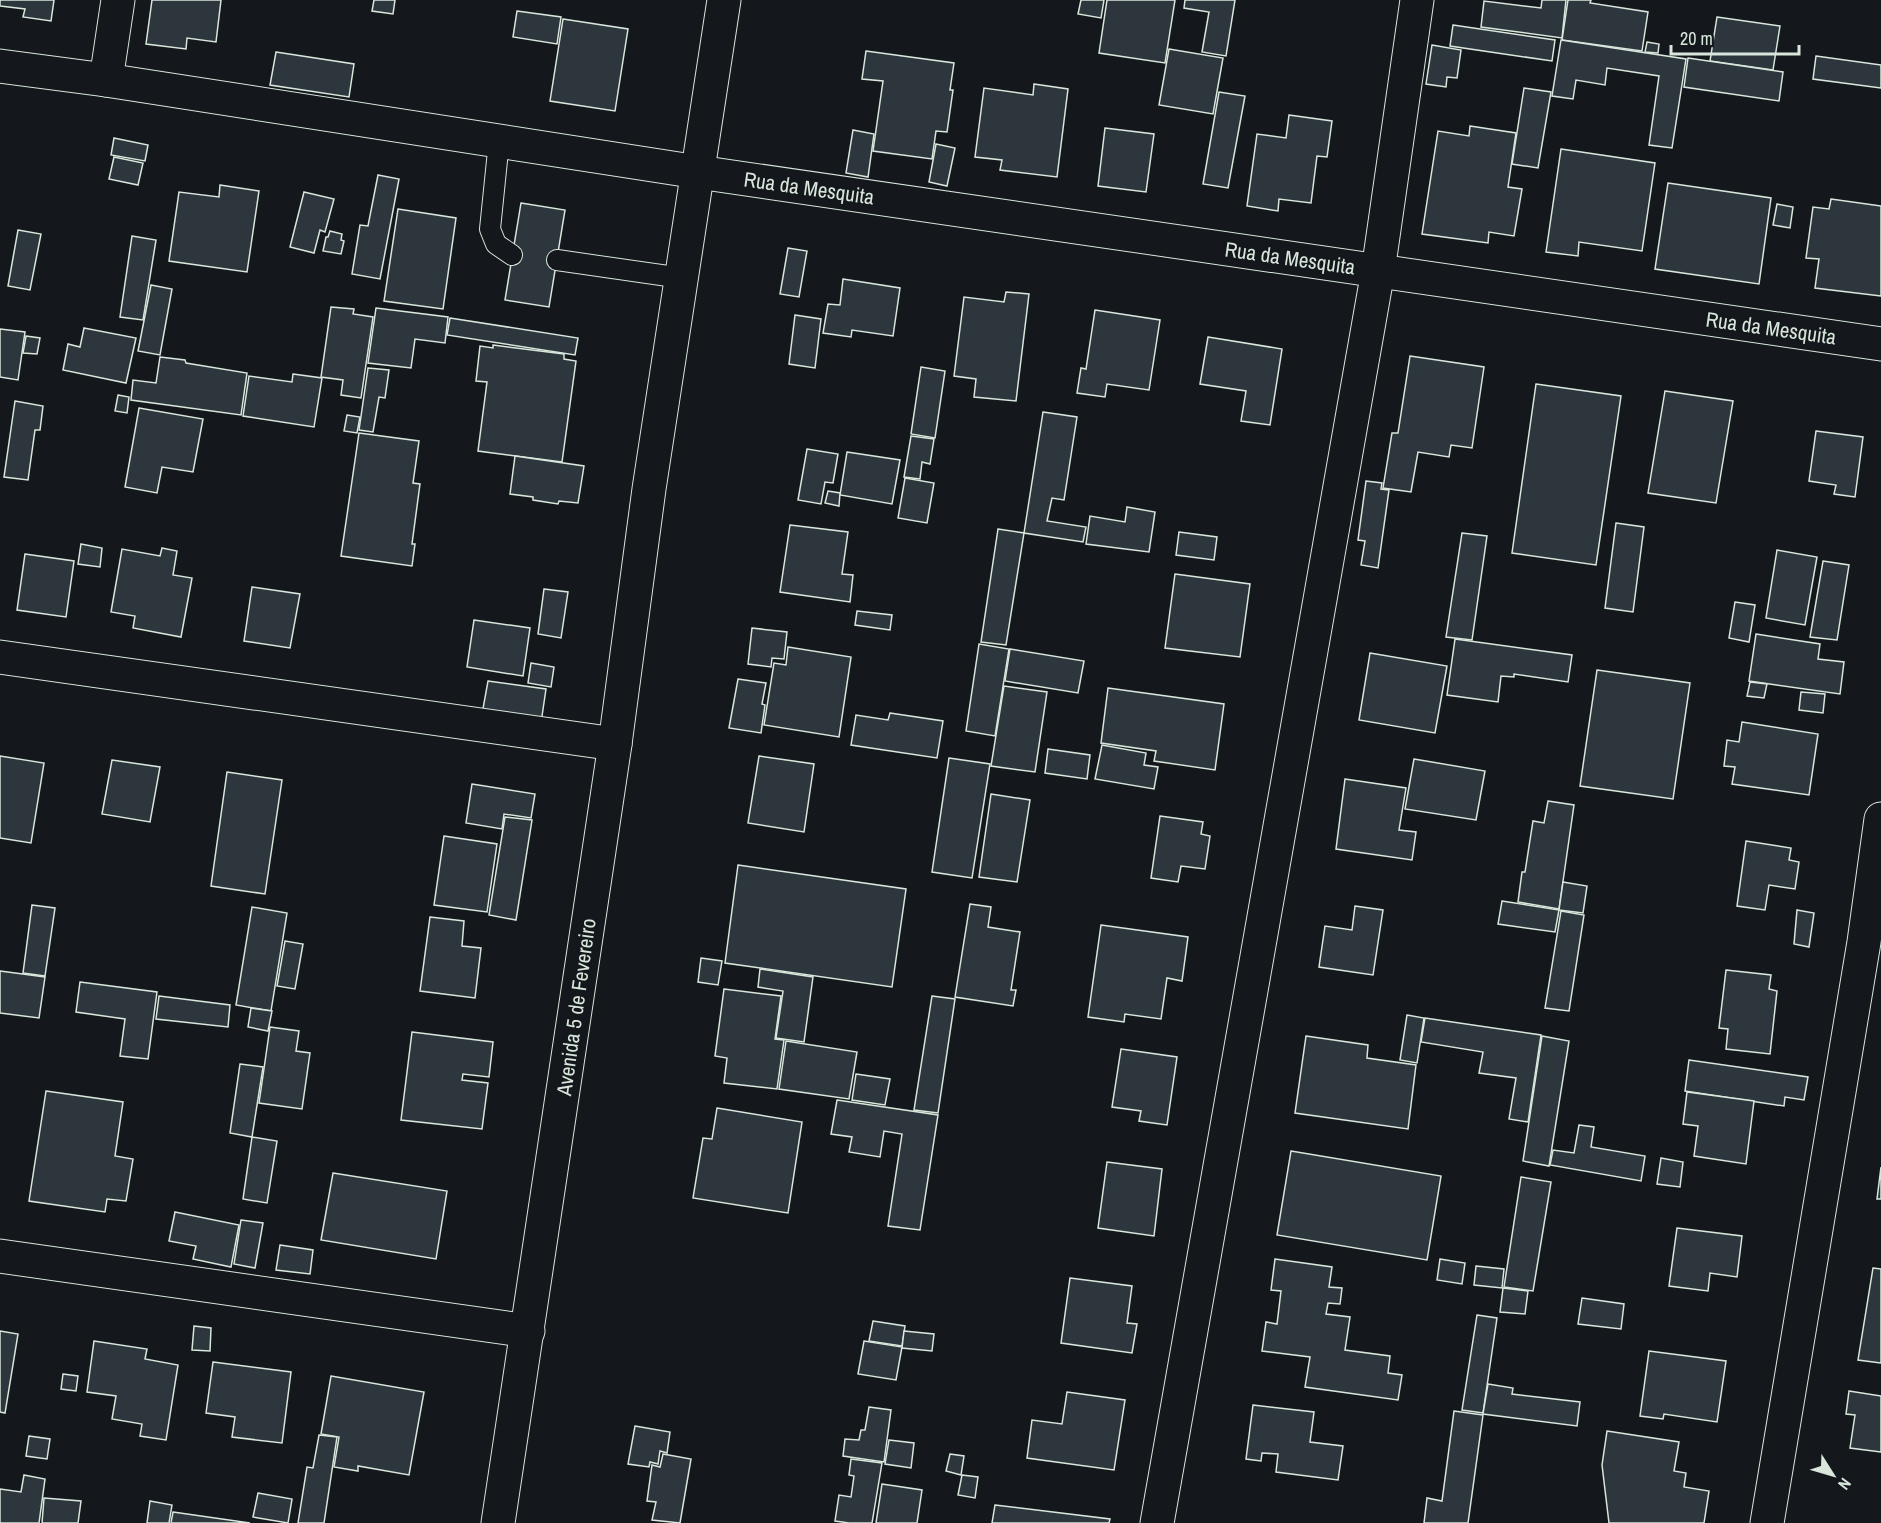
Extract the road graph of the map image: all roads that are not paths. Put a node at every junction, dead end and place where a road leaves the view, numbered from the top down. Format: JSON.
{"nodes":[{"id":1,"x":118,"y":0,"type":"edge"},
{"id":2,"x":724,"y":0,"type":"edge"},
{"id":3,"x":1417,"y":0,"type":"edge"},
{"id":4,"x":0,"y":66,"type":"edge"},
{"id":5,"x":106,"y":80,"type":"junction"},
{"id":6,"x":499,"y":141,"type":"junction"},
{"id":7,"x":699,"y":172,"type":"junction"},
{"id":8,"x":512,"y":255,"type":"dead end"},
{"id":9,"x":557,"y":260,"type":"dead end"},
{"id":10,"x":1378,"y":271,"type":"junction"},
{"id":11,"x":682,"y":278,"type":"junction"},
{"id":12,"x":1881,"y":344,"type":"edge"},
{"id":13,"x":0,"y":657,"type":"edge"},
{"id":14,"x":615,"y":744,"type":"junction"},
{"id":15,"x":1881,"y":819,"type":"edge"},
{"id":16,"x":1873,"y":943,"type":"edge"},
{"id":17,"x":0,"y":1256,"type":"edge"},
{"id":18,"x":528,"y":1330,"type":"junction"},
{"id":19,"x":498,"y":1523,"type":"edge"},
{"id":20,"x":1157,"y":1523,"type":"edge"},
{"id":21,"x":1767,"y":1523,"type":"edge"}],
"edges":[{"from":1,"to":5,"type":"street"},
{"from":2,"to":7,"type":"street","name":"Avenida 5 de Fevereiro"},
{"from":3,"to":10,"type":"street"},
{"from":4,"to":5,"type":"street","name":"Rua da Mesquita"},
{"from":5,"to":6,"type":"street","name":"Rua da Mesquita"},
{"from":6,"to":7,"type":"street","name":"Rua da Mesquita"},
{"from":6,"to":8,"type":"lane"},
{"from":7,"to":10,"type":"street","name":"Rua da Mesquita"},
{"from":7,"to":11,"type":"street","name":"Avenida 5 de Fevereiro"},
{"from":9,"to":11,"type":"lane"},
{"from":10,"to":12,"type":"street","name":"Rua da Mesquita"},
{"from":10,"to":20,"type":"street"},
{"from":11,"to":14,"type":"street","name":"Avenida 5 de Fevereiro"},
{"from":13,"to":14,"type":"street"},
{"from":14,"to":18,"type":"street","name":"Avenida 5 de Fevereiro"},
{"from":15,"to":16,"type":"street"},
{"from":16,"to":21,"type":"street"},
{"from":17,"to":18,"type":"street"},
{"from":18,"to":19,"type":"street","name":"Avenida 5 de Fevereiro"}]}
